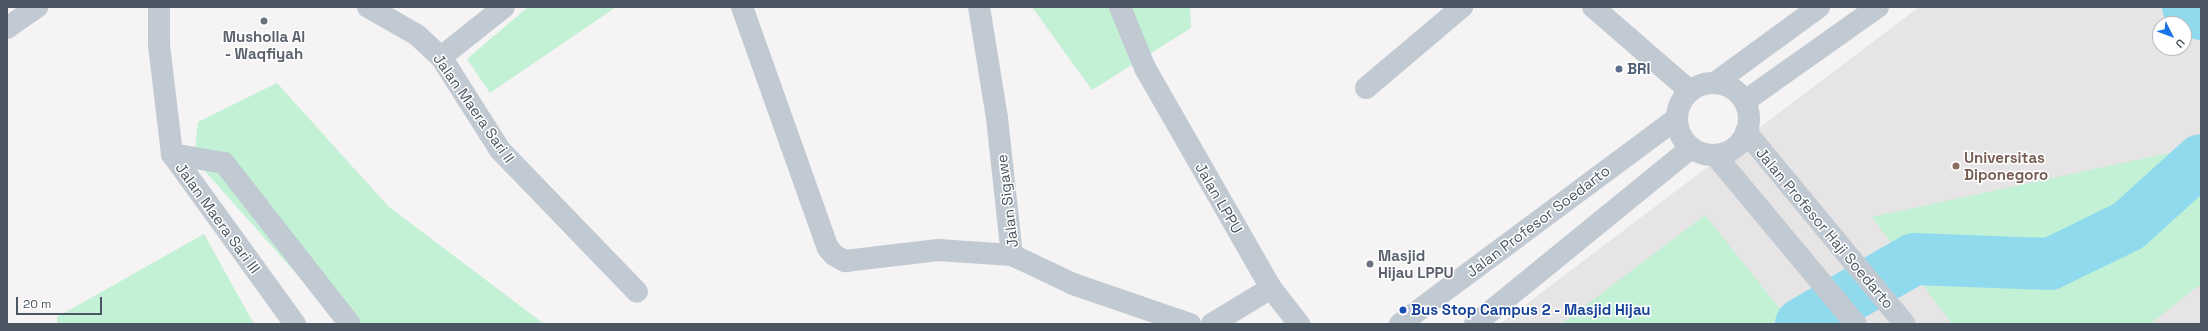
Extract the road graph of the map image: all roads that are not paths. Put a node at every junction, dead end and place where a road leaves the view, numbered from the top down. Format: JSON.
{"nodes":[{"id":1,"x":159,"y":7,"type":"edge"},
{"id":2,"x":368,"y":7,"type":"edge"},
{"id":3,"x":504,"y":7,"type":"edge"},
{"id":4,"x":742,"y":7,"type":"edge"},
{"id":5,"x":979,"y":7,"type":"edge"},
{"id":6,"x":1120,"y":7,"type":"edge"},
{"id":7,"x":1462,"y":7,"type":"edge"},
{"id":8,"x":1593,"y":7,"type":"edge"},
{"id":9,"x":1819,"y":7,"type":"edge"},
{"id":10,"x":1878,"y":7,"type":"edge"},
{"id":11,"x":441,"y":58,"type":"junction"},
{"id":12,"x":1715,"y":83,"type":"junction"},
{"id":13,"x":1366,"y":88,"type":"dead end"},
{"id":14,"x":1690,"y":91,"type":"junction"},
{"id":15,"x":1745,"y":101,"type":"junction"},
{"id":16,"x":1676,"y":119,"type":"junction"},
{"id":17,"x":1746,"y":132,"type":"junction"},
{"id":18,"x":1691,"y":148,"type":"junction"},
{"id":19,"x":172,"y":154,"type":"junction"},
{"id":20,"x":1715,"y":155,"type":"junction"},
{"id":21,"x":1012,"y":255,"type":"junction"},
{"id":22,"x":1271,"y":288,"type":"junction"},
{"id":23,"x":637,"y":292,"type":"dead end"},
{"id":24,"x":295,"y":324,"type":"edge"},
{"id":25,"x":350,"y":324,"type":"edge"},
{"id":26,"x":1190,"y":324,"type":"edge"},
{"id":27,"x":1212,"y":324,"type":"edge"},
{"id":28,"x":1299,"y":324,"type":"edge"},
{"id":29,"x":1400,"y":324,"type":"edge"},
{"id":30,"x":1475,"y":324,"type":"edge"},
{"id":31,"x":1856,"y":324,"type":"edge"},
{"id":32,"x":1905,"y":324,"type":"edge"}],
"edges":[{"from":1,"to":19,"type":"street","name":"Jalan Maera Sari III"},
{"from":2,"to":11,"type":"street","name":"Jalan Maera Sari II"},
{"from":3,"to":11,"type":"street"},
{"from":4,"to":21,"type":"street"},
{"from":5,"to":21,"type":"street","name":"Jalan Sigawe"},
{"from":6,"to":22,"type":"street","name":"Jalan LPPU"},
{"from":7,"to":13,"type":"street"},
{"from":8,"to":14,"type":"street"},
{"from":9,"to":12,"type":"street"},
{"from":10,"to":15,"type":"street"},
{"from":11,"to":23,"type":"street","name":"Jalan Maera Sari II"},
{"from":12,"to":14,"type":"street"},
{"from":12,"to":15,"type":"street"},
{"from":14,"to":16,"type":"street"},
{"from":15,"to":17,"type":"street"},
{"from":16,"to":18,"type":"street"},
{"from":16,"to":29,"type":"street","name":"Jalan Profesor Soedarto"},
{"from":17,"to":20,"type":"street"},
{"from":17,"to":32,"type":"street","name":"Jalan Profesor Haji Soedarto"},
{"from":18,"to":20,"type":"street"},
{"from":18,"to":30,"type":"street"},
{"from":19,"to":24,"type":"street","name":"Jalan Maera Sari III"},
{"from":19,"to":25,"type":"street"},
{"from":20,"to":31,"type":"street"},
{"from":21,"to":26,"type":"street","name":"Jalan Sigawe"},
{"from":22,"to":27,"type":"street"},
{"from":22,"to":28,"type":"street","name":"Jalan LPPU"}]}
